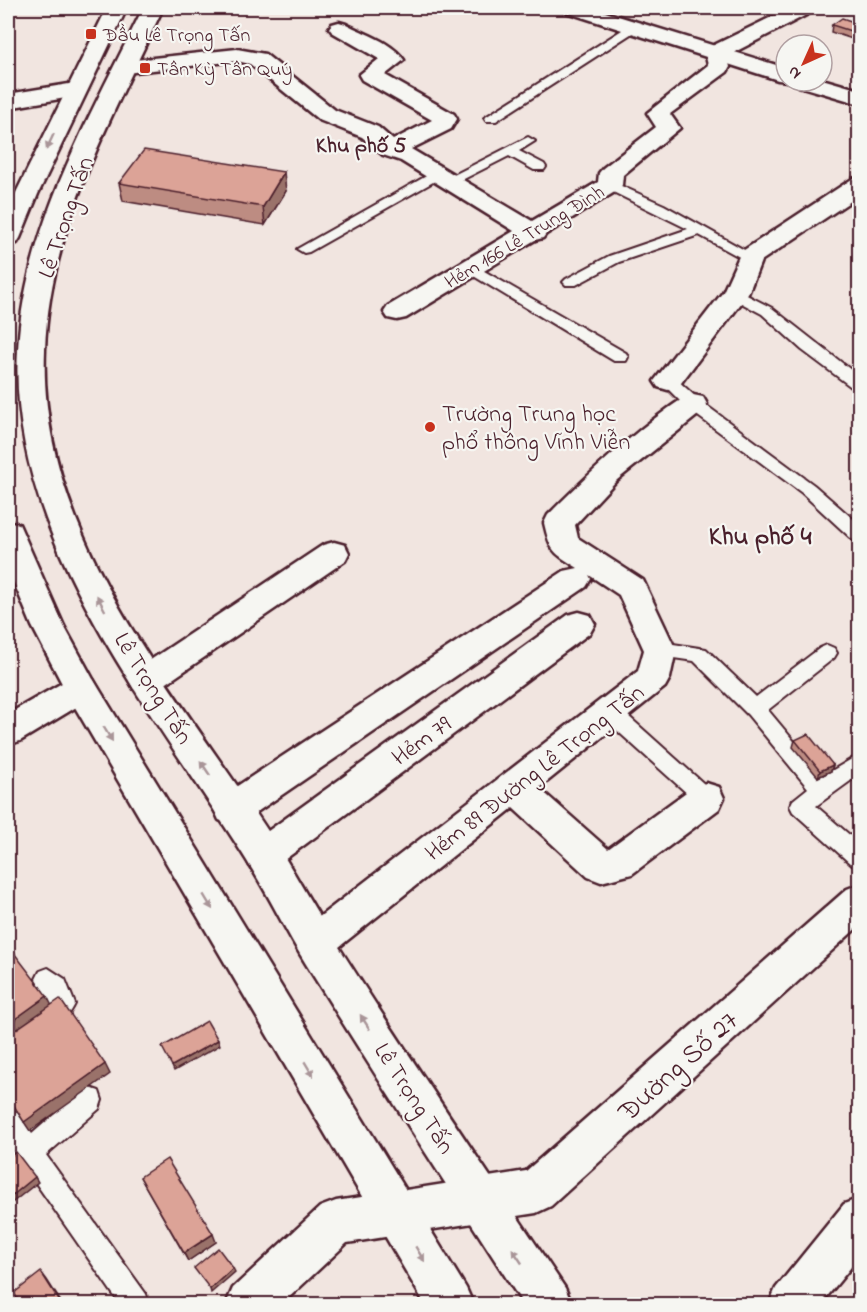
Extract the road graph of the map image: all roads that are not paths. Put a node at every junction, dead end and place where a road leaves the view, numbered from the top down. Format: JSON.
{"nodes":[{"id":1,"x":117,"y":8,"type":"edge"},
{"id":2,"x":153,"y":8,"type":"edge"},
{"id":3,"x":573,"y":8,"type":"edge"},
{"id":4,"x":805,"y":8,"type":"edge"},
{"id":5,"x":633,"y":27,"type":"junction"},
{"id":6,"x":339,"y":28,"type":"dead end"},
{"id":7,"x":716,"y":53,"type":"junction"},
{"id":8,"x":125,"y":66,"type":"junction"},
{"id":9,"x":774,"y":71,"type":"edge"},
{"id":10,"x":834,"y":89,"type":"edge"},
{"id":11,"x":75,"y":90,"type":"junction"},
{"id":12,"x":860,"y":97,"type":"edge"},
{"id":13,"x":8,"y":101,"type":"edge"},
{"id":14,"x":491,"y":118,"type":"dead end"},
{"id":15,"x":528,"y":141,"type":"dead end"},
{"id":16,"x":391,"y":150,"type":"junction"},
{"id":17,"x":509,"y":151,"type":"junction"},
{"id":18,"x":539,"y":167,"type":"dead end"},
{"id":19,"x":443,"y":177,"type":"junction"},
{"id":20,"x":610,"y":185,"type":"junction"},
{"id":21,"x":856,"y":193,"type":"edge"},
{"id":22,"x":700,"y":230,"type":"junction"},
{"id":23,"x":534,"y":233,"type":"junction"},
{"id":24,"x":8,"y":238,"type":"edge"},
{"id":25,"x":304,"y":249,"type":"dead end"},
{"id":26,"x":750,"y":257,"type":"junction"},
{"id":27,"x":472,"y":269,"type":"junction"},
{"id":28,"x":571,"y":282,"type":"dead end"},
{"id":29,"x":735,"y":294,"type":"junction"},
{"id":30,"x":397,"y":312,"type":"dead end"},
{"id":31,"x":620,"y":357,"type":"dead end"},
{"id":32,"x":668,"y":381,"type":"joint"},
{"id":33,"x":860,"y":385,"type":"edge"},
{"id":34,"x":693,"y":404,"type":"junction"},
{"id":35,"x":8,"y":532,"type":"edge"},
{"id":36,"x":860,"y":536,"type":"edge"},
{"id":37,"x":334,"y":553,"type":"dead end"},
{"id":38,"x":14,"y":569,"type":"edge"},
{"id":39,"x":575,"y":579,"type":"dead end"},
{"id":40,"x":579,"y":624,"type":"dead end"},
{"id":41,"x":660,"y":650,"type":"junction"},
{"id":42,"x":826,"y":653,"type":"dead end"},
{"id":43,"x":146,"y":680,"type":"junction"},
{"id":44,"x":81,"y":688,"type":"junction"},
{"id":45,"x":755,"y":709,"type":"junction"},
{"id":46,"x":610,"y":712,"type":"junction"},
{"id":47,"x":8,"y":731,"type":"edge"},
{"id":48,"x":860,"y":762,"type":"edge"},
{"id":49,"x":515,"y":788,"type":"junction"},
{"id":50,"x":821,"y":789,"type":"junction"},
{"id":51,"x":706,"y":798,"type":"joint"},
{"id":52,"x":232,"y":809,"type":"junction"},
{"id":53,"x":263,"y":855,"type":"junction"},
{"id":54,"x":860,"y":858,"type":"edge"},
{"id":55,"x":860,"y":901,"type":"edge"},
{"id":56,"x":315,"y":943,"type":"junction"},
{"id":57,"x":48,"y":979,"type":"dead end"},
{"id":58,"x":8,"y":1052,"type":"edge"},
{"id":59,"x":90,"y":1100,"type":"dead end"},
{"id":60,"x":8,"y":1122,"type":"edge"},
{"id":61,"x":29,"y":1152,"type":"junction"},
{"id":62,"x":481,"y":1200,"type":"junction"},
{"id":63,"x":396,"y":1214,"type":"junction"},
{"id":64,"x":860,"y":1220,"type":"edge"},
{"id":65,"x":136,"y":1305,"type":"edge"},
{"id":66,"x":249,"y":1305,"type":"edge"},
{"id":67,"x":450,"y":1305,"type":"edge"},
{"id":68,"x":549,"y":1305,"type":"edge"},
{"id":69,"x":792,"y":1305,"type":"edge"}],
"edges":[{"from":1,"to":11,"type":"street","name":"Lê Trọng Tấn"},
{"from":2,"to":8,"type":"street","name":"Lê Trọng Tấn"},
{"from":3,"to":5,"type":"street"},
{"from":4,"to":7,"type":"street"},
{"from":5,"to":7,"type":"street"},
{"from":5,"to":14,"type":"lane"},
{"from":6,"to":16,"type":"street"},
{"from":7,"to":9,"type":"street"},
{"from":7,"to":20,"type":"street","name":"Hẻm 166 Lê Trung Đình"},
{"from":8,"to":16,"type":"street"},
{"from":43,"to":8,"type":"street","name":"Lê Trọng Tấn","one_way":true},
{"from":10,"to":12,"type":"street"},
{"from":11,"to":13,"type":"street"},
{"from":11,"to":24,"type":"street","name":"Lê Trọng Tấn","one_way":true},
{"from":15,"to":17,"type":"lane"},
{"from":16,"to":19,"type":"street"},
{"from":17,"to":18,"type":"lane"},
{"from":17,"to":19,"type":"lane"},
{"from":19,"to":23,"type":"street"},
{"from":19,"to":25,"type":"lane"},
{"from":20,"to":22,"type":"lane"},
{"from":20,"to":23,"type":"street","name":"Hẻm 166 Lê Trung Đình"},
{"from":21,"to":26,"type":"street"},
{"from":22,"to":26,"type":"lane"},
{"from":22,"to":28,"type":"lane"},
{"from":23,"to":27,"type":"street","name":"Hẻm 166 Lê Trung Đình"},
{"from":26,"to":29,"type":"street"},
{"from":27,"to":30,"type":"street","name":"Hẻm 166 Lê Trung Đình"},
{"from":27,"to":31,"type":"lane"},
{"from":29,"to":32,"type":"street"},
{"from":29,"to":33,"type":"lane"},
{"from":32,"to":34,"type":"lane"},
{"from":34,"to":36,"type":"lane"},
{"from":34,"to":41,"type":"street"},
{"from":35,"to":38,"type":"street"},
{"from":37,"to":43,"type":"street"},
{"from":38,"to":44,"type":"street"},
{"from":39,"to":52,"type":"street"},
{"from":40,"to":53,"type":"street","name":"Hẻm 79"},
{"from":41,"to":45,"type":"lane"},
{"from":41,"to":46,"type":"street","name":"Hẻm 89 Đường Lê Trọng Tấn"},
{"from":42,"to":45,"type":"lane"},
{"from":52,"to":43,"type":"street","name":"Lê Trọng Tấn","one_way":true},
{"from":44,"to":47,"type":"street"},
{"from":44,"to":63,"type":"street","one_way":true},
{"from":45,"to":50,"type":"lane"},
{"from":46,"to":49,"type":"street","name":"Hẻm 89 Đường Lê Trọng Tấn"},
{"from":46,"to":51,"type":"lane"},
{"from":48,"to":50,"type":"lane"},
{"from":49,"to":51,"type":"street"},
{"from":49,"to":56,"type":"street","name":"Hẻm 89 Đường Lê Trọng Tấn"},
{"from":50,"to":54,"type":"lane"},
{"from":52,"to":53,"type":"street","name":"Lê Trọng Tấn"},
{"from":53,"to":56,"type":"street","name":"Lê Trọng Tấn"},
{"from":55,"to":62,"type":"street","name":"Đường Số 27"},
{"from":62,"to":56,"type":"street","name":"Lê Trọng Tấn","one_way":true},
{"from":57,"to":58,"type":"lane"},
{"from":59,"to":61,"type":"lane"},
{"from":60,"to":61,"type":"lane"},
{"from":61,"to":65,"type":"lane"},
{"from":62,"to":63,"type":"street","name":"Đường Số 27"},
{"from":68,"to":62,"type":"street","name":"Lê Trọng Tấn","one_way":true},
{"from":63,"to":66,"type":"street","name":"Đường Số 27"},
{"from":63,"to":67,"type":"street","one_way":true},
{"from":64,"to":69,"type":"street"}]}
